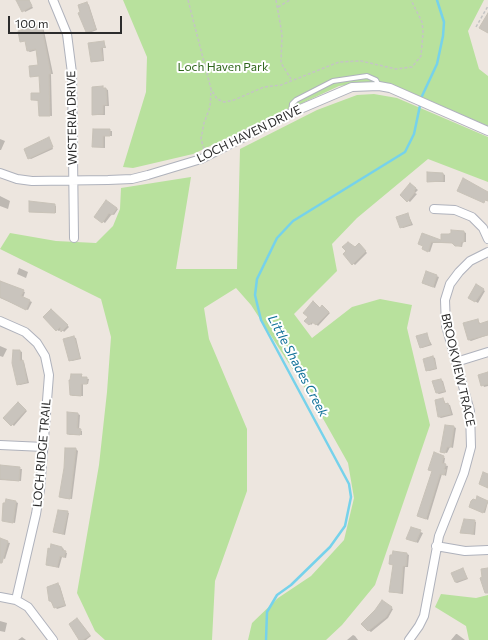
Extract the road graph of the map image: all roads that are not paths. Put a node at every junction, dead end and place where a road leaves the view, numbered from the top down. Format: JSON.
{"nodes":[{"id":1,"x":53,"y":0,"type":"edge"},
{"id":2,"x":379,"y":86,"type":"junction"},
{"id":3,"x":291,"y":114,"type":"junction"},
{"id":4,"x":488,"y":131,"type":"edge"},
{"id":5,"x":0,"y":173,"type":"edge"},
{"id":6,"x":73,"y":180,"type":"junction"},
{"id":7,"x":434,"y":209,"type":"dead end"},
{"id":8,"x":74,"y":238,"type":"dead end"},
{"id":9,"x":488,"y":238,"type":"edge"},
{"id":10,"x":488,"y":252,"type":"edge"},
{"id":11,"x":0,"y":321,"type":"edge"},
{"id":12,"x":488,"y":352,"type":"edge"},
{"id":13,"x":456,"y":362,"type":"junction"},
{"id":14,"x":0,"y":445,"type":"edge"},
{"id":15,"x":44,"y":447,"type":"junction"},
{"id":16,"x":436,"y":546,"type":"junction"},
{"id":17,"x":488,"y":550,"type":"edge"},
{"id":18,"x":0,"y":597,"type":"edge"},
{"id":19,"x":16,"y":600,"type":"junction"},
{"id":20,"x":53,"y":640,"type":"edge"},
{"id":21,"x":409,"y":640,"type":"edge"}],
"edges":[{"from":1,"to":6,"type":"street","name":"WISTERIA DRIVE"},
{"from":2,"to":3,"type":"street","name":"LOCH HAVEN DRIVE"},
{"from":2,"to":3,"type":"lane"},
{"from":2,"to":4,"type":"street","name":"LOCH HAVEN DRIVE"},
{"from":3,"to":6,"type":"street","name":"LOCH HAVEN DRIVE"},
{"from":5,"to":6,"type":"street","name":"LOCH HAVEN DRIVE"},
{"from":6,"to":8,"type":"street","name":"WISTERIA DRIVE"},
{"from":7,"to":9,"type":"street"},
{"from":10,"to":13,"type":"street","name":"BROOKVIEW TRACE"},
{"from":11,"to":15,"type":"street","name":"LOCH RIDGE TRAIL"},
{"from":12,"to":13,"type":"street"},
{"from":13,"to":16,"type":"street","name":"BROOKVIEW TRACE"},
{"from":14,"to":15,"type":"street"},
{"from":15,"to":19,"type":"street","name":"LOCH RIDGE TRAIL"},
{"from":16,"to":17,"type":"street"},
{"from":16,"to":21,"type":"street","name":"BROOKVIEW TRACE"},
{"from":18,"to":19,"type":"street"},
{"from":19,"to":20,"type":"street"}]}
